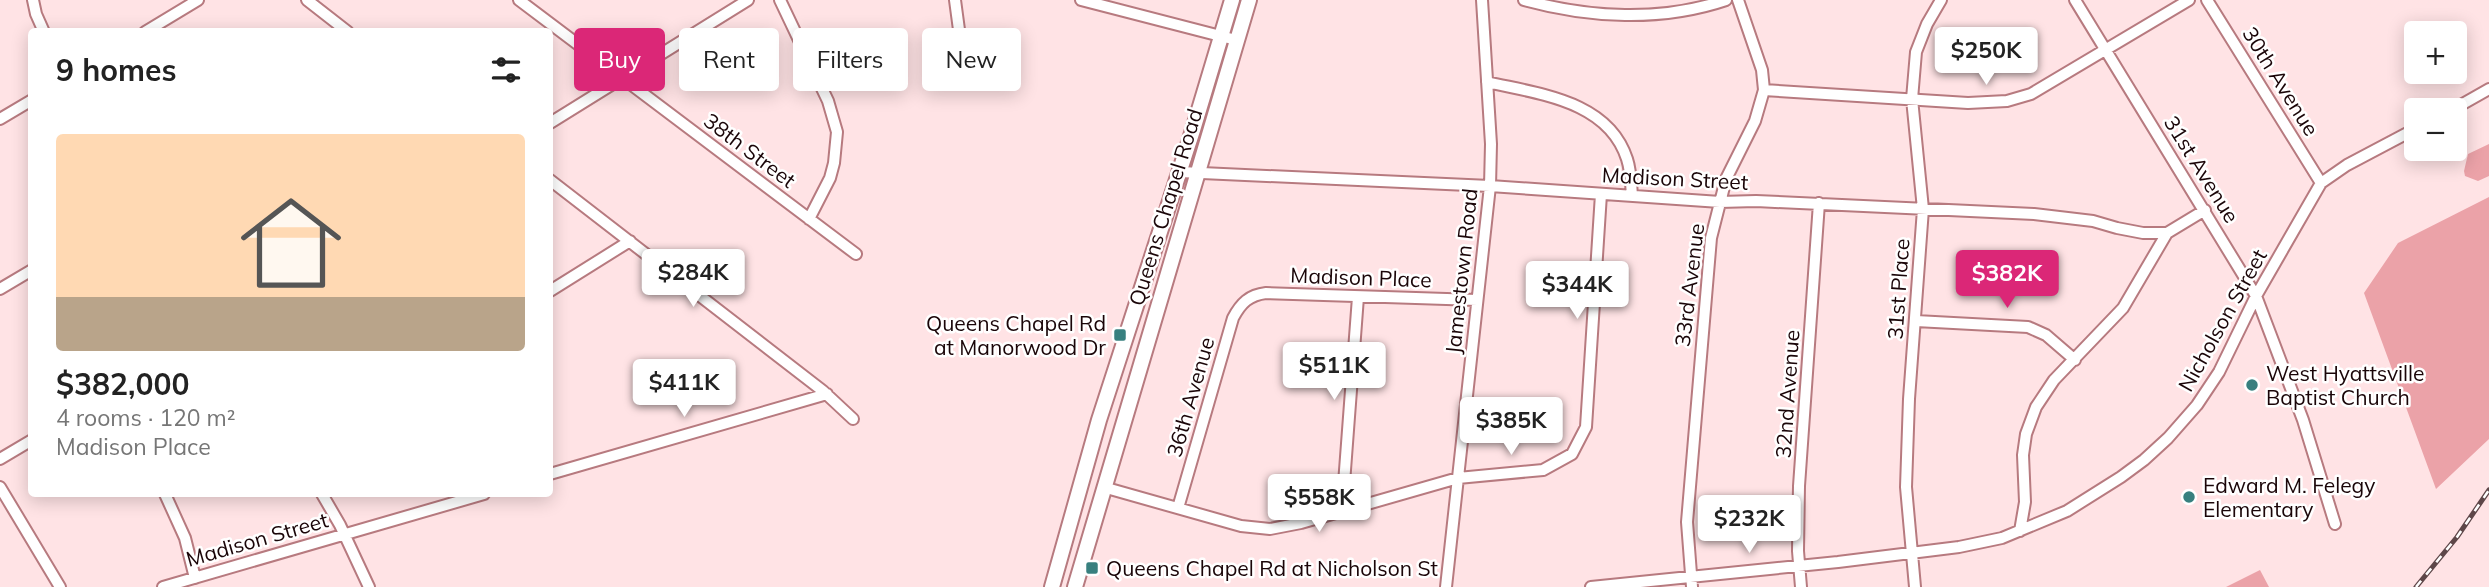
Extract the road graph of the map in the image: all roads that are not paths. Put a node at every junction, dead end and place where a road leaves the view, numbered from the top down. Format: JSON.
{"nodes":[{"id":1,"x":33,"y":0,"type":"edge"},
{"id":2,"x":198,"y":0,"type":"edge"},
{"id":3,"x":307,"y":0,"type":"edge"},
{"id":4,"x":519,"y":0,"type":"edge"},
{"id":5,"x":748,"y":0,"type":"edge"},
{"id":6,"x":780,"y":0,"type":"edge"},
{"id":7,"x":956,"y":0,"type":"edge"},
{"id":8,"x":1081,"y":0,"type":"edge"},
{"id":9,"x":1232,"y":0,"type":"edge"},
{"id":10,"x":1249,"y":0,"type":"edge"},
{"id":11,"x":1482,"y":0,"type":"edge"},
{"id":12,"x":1524,"y":0,"type":"edge"},
{"id":13,"x":1726,"y":0,"type":"edge"},
{"id":14,"x":1738,"y":0,"type":"edge"},
{"id":15,"x":1941,"y":0,"type":"edge"},
{"id":16,"x":2075,"y":0,"type":"edge"},
{"id":17,"x":2189,"y":0,"type":"edge"},
{"id":18,"x":2207,"y":0,"type":"edge"},
{"id":19,"x":42,"y":28,"type":"edge"},
{"id":20,"x":152,"y":28,"type":"edge"},
{"id":21,"x":343,"y":28,"type":"edge"},
{"id":22,"x":959,"y":28,"type":"edge"},
{"id":23,"x":1228,"y":38,"type":"junction"},
{"id":24,"x":574,"y":42,"type":"edge"},
{"id":25,"x":665,"y":51,"type":"edge"},
{"id":26,"x":2106,"y":51,"type":"junction"},
{"id":27,"x":1487,"y":82,"type":"junction"},
{"id":28,"x":2489,"y":89,"type":"edge"},
{"id":29,"x":1764,"y":90,"type":"junction"},
{"id":30,"x":601,"y":91,"type":"edge"},
{"id":31,"x":639,"y":91,"type":"edge"},
{"id":32,"x":1912,"y":99,"type":"junction"},
{"id":33,"x":2467,"y":101,"type":"edge"},
{"id":34,"x":28,"y":102,"type":"edge"},
{"id":35,"x":0,"y":120,"type":"edge"},
{"id":36,"x":553,"y":121,"type":"edge"},
{"id":37,"x":2404,"y":135,"type":"edge"},
{"id":38,"x":1180,"y":172,"type":"junction"},
{"id":39,"x":1198,"y":172,"type":"junction"},
{"id":40,"x":553,"y":182,"type":"edge"},
{"id":41,"x":2321,"y":183,"type":"junction"},
{"id":42,"x":1490,"y":186,"type":"junction"},
{"id":43,"x":1601,"y":194,"type":"junction"},
{"id":44,"x":1632,"y":196,"type":"junction"},
{"id":45,"x":1720,"y":202,"type":"junction"},
{"id":46,"x":1819,"y":203,"type":"junction"},
{"id":47,"x":1923,"y":209,"type":"junction"},
{"id":48,"x":2205,"y":210,"type":"junction"},
{"id":49,"x":809,"y":219,"type":"junction"},
{"id":50,"x":2167,"y":233,"type":"junction"},
{"id":51,"x":630,"y":241,"type":"junction"},
{"id":52,"x":856,"y":254,"type":"dead end"},
{"id":53,"x":28,"y":272,"type":"edge"},
{"id":54,"x":0,"y":289,"type":"edge"},
{"id":55,"x":553,"y":289,"type":"edge"},
{"id":56,"x":2256,"y":296,"type":"junction"},
{"id":57,"x":1358,"y":297,"type":"junction"},
{"id":58,"x":1477,"y":300,"type":"junction"},
{"id":59,"x":1244,"y":301,"type":"joint"},
{"id":60,"x":1916,"y":321,"type":"junction"},
{"id":61,"x":2075,"y":360,"type":"junction"},
{"id":62,"x":827,"y":394,"type":"junction"},
{"id":63,"x":853,"y":419,"type":"dead end"},
{"id":64,"x":28,"y":442,"type":"edge"},
{"id":65,"x":0,"y":459,"type":"edge"},
{"id":66,"x":553,"y":473,"type":"edge"},
{"id":67,"x":1458,"y":478,"type":"junction"},
{"id":68,"x":0,"y":487,"type":"edge"},
{"id":69,"x":1103,"y":488,"type":"junction"},
{"id":70,"x":166,"y":497,"type":"edge"},
{"id":71,"x":324,"y":497,"type":"edge"},
{"id":72,"x":474,"y":497,"type":"edge"},
{"id":73,"x":1178,"y":508,"type":"junction"},
{"id":74,"x":1342,"y":510,"type":"junction"},
{"id":75,"x":2335,"y":524,"type":"dead end"},
{"id":76,"x":2020,"y":531,"type":"junction"},
{"id":77,"x":345,"y":534,"type":"junction"},
{"id":78,"x":1911,"y":553,"type":"junction"},
{"id":79,"x":1798,"y":566,"type":"junction"},
{"id":80,"x":195,"y":578,"type":"junction"},
{"id":81,"x":1692,"y":582,"type":"edge"},
{"id":82,"x":60,"y":587,"type":"edge"},
{"id":83,"x":163,"y":587,"type":"edge"},
{"id":84,"x":369,"y":587,"type":"edge"},
{"id":85,"x":1052,"y":587,"type":"edge"},
{"id":86,"x":1075,"y":587,"type":"edge"},
{"id":87,"x":1446,"y":587,"type":"edge"},
{"id":88,"x":1591,"y":587,"type":"edge"},
{"id":89,"x":1801,"y":587,"type":"edge"},
{"id":90,"x":1915,"y":587,"type":"edge"}],
"edges":[{"from":1,"to":19,"type":"street"},
{"from":2,"to":20,"type":"street"},
{"from":3,"to":21,"type":"street"},
{"from":4,"to":24,"type":"street","name":"38th Street"},
{"from":5,"to":25,"type":"street"},
{"from":6,"to":49,"type":"street"},
{"from":7,"to":22,"type":"street"},
{"from":8,"to":23,"type":"street"},
{"from":9,"to":23,"type":"main road","name":"Queens Chapel Road"},
{"from":10,"to":23,"type":"main road","name":"Queens Chapel Road"},
{"from":11,"to":27,"type":"street","name":"Jamestown Road"},
{"from":12,"to":13,"type":"street"},
{"from":14,"to":29,"type":"street","name":"33rd Avenue"},
{"from":15,"to":32,"type":"street","name":"31st Place"},
{"from":16,"to":26,"type":"street","name":"31st Avenue"},
{"from":17,"to":26,"type":"street"},
{"from":18,"to":41,"type":"street","name":"30th Avenue"},
{"from":23,"to":38,"type":"main road","name":"Queens Chapel Road"},
{"from":23,"to":39,"type":"main road","name":"Queens Chapel Road"},
{"from":26,"to":32,"type":"street"},
{"from":26,"to":48,"type":"street","name":"31st Avenue"},
{"from":27,"to":42,"type":"street","name":"Jamestown Road"},
{"from":27,"to":44,"type":"street"},
{"from":28,"to":33,"type":"street"},
{"from":29,"to":32,"type":"street"},
{"from":29,"to":45,"type":"street","name":"33rd Avenue"},
{"from":30,"to":36,"type":"street"},
{"from":31,"to":49,"type":"street","name":"38th Street"},
{"from":32,"to":47,"type":"street","name":"31st Place"},
{"from":34,"to":35,"type":"street"},
{"from":37,"to":41,"type":"street","name":"Nicholson Street"},
{"from":38,"to":39,"type":"street","name":"Madison Street"},
{"from":38,"to":85,"type":"main road","name":"Queens Chapel Road"},
{"from":39,"to":42,"type":"street","name":"Madison Street"},
{"from":39,"to":69,"type":"main road","name":"Queens Chapel Road"},
{"from":40,"to":51,"type":"street"},
{"from":41,"to":56,"type":"street","name":"Nicholson Street"},
{"from":42,"to":43,"type":"street","name":"Madison Street"},
{"from":42,"to":58,"type":"street","name":"Jamestown Road"},
{"from":43,"to":44,"type":"street","name":"Madison Street"},
{"from":43,"to":67,"type":"street"},
{"from":44,"to":45,"type":"street","name":"Madison Street"},
{"from":45,"to":46,"type":"street","name":"Madison Street"},
{"from":45,"to":81,"type":"street","name":"33rd Avenue"},
{"from":46,"to":47,"type":"street","name":"Madison Street"},
{"from":46,"to":79,"type":"street","name":"32nd Avenue"},
{"from":47,"to":50,"type":"street","name":"Madison Street"},
{"from":47,"to":60,"type":"street","name":"31st Place"},
{"from":48,"to":50,"type":"street"},
{"from":48,"to":56,"type":"street","name":"31st Avenue"},
{"from":49,"to":52,"type":"street","name":"38th Street"},
{"from":50,"to":61,"type":"street"},
{"from":51,"to":55,"type":"street"},
{"from":51,"to":62,"type":"street"},
{"from":53,"to":54,"type":"street"},
{"from":56,"to":75,"type":"street","name":"31st Avenue"},
{"from":56,"to":76,"type":"street","name":"Nicholson Street"},
{"from":57,"to":58,"type":"street","name":"Madison Place"},
{"from":57,"to":59,"type":"street","name":"Madison Place"},
{"from":57,"to":74,"type":"street"},
{"from":58,"to":67,"type":"street","name":"Jamestown Road"},
{"from":59,"to":73,"type":"street","name":"36th Avenue"},
{"from":60,"to":61,"type":"street"},
{"from":60,"to":78,"type":"street","name":"31st Place"},
{"from":61,"to":76,"type":"street"},
{"from":62,"to":63,"type":"street"},
{"from":62,"to":66,"type":"street"},
{"from":64,"to":65,"type":"street"},
{"from":67,"to":74,"type":"street"},
{"from":67,"to":87,"type":"street","name":"Jamestown Road"},
{"from":68,"to":82,"type":"street"},
{"from":69,"to":73,"type":"street"},
{"from":69,"to":86,"type":"main road","name":"Queens Chapel Road"},
{"from":70,"to":80,"type":"street"},
{"from":71,"to":77,"type":"street"},
{"from":72,"to":77,"type":"street","name":"Madison Street"},
{"from":73,"to":74,"type":"street"},
{"from":76,"to":78,"type":"street","name":"Nicholson Street"},
{"from":77,"to":80,"type":"street","name":"Madison Street"},
{"from":77,"to":84,"type":"street"},
{"from":78,"to":79,"type":"street","name":"Nicholson Street"},
{"from":78,"to":90,"type":"street","name":"31st Place"},
{"from":79,"to":81,"type":"street","name":"Nicholson Street"},
{"from":79,"to":89,"type":"street","name":"32nd Avenue"},
{"from":80,"to":83,"type":"street","name":"Madison Street"},
{"from":81,"to":88,"type":"street","name":"Nicholson Street"}]}
